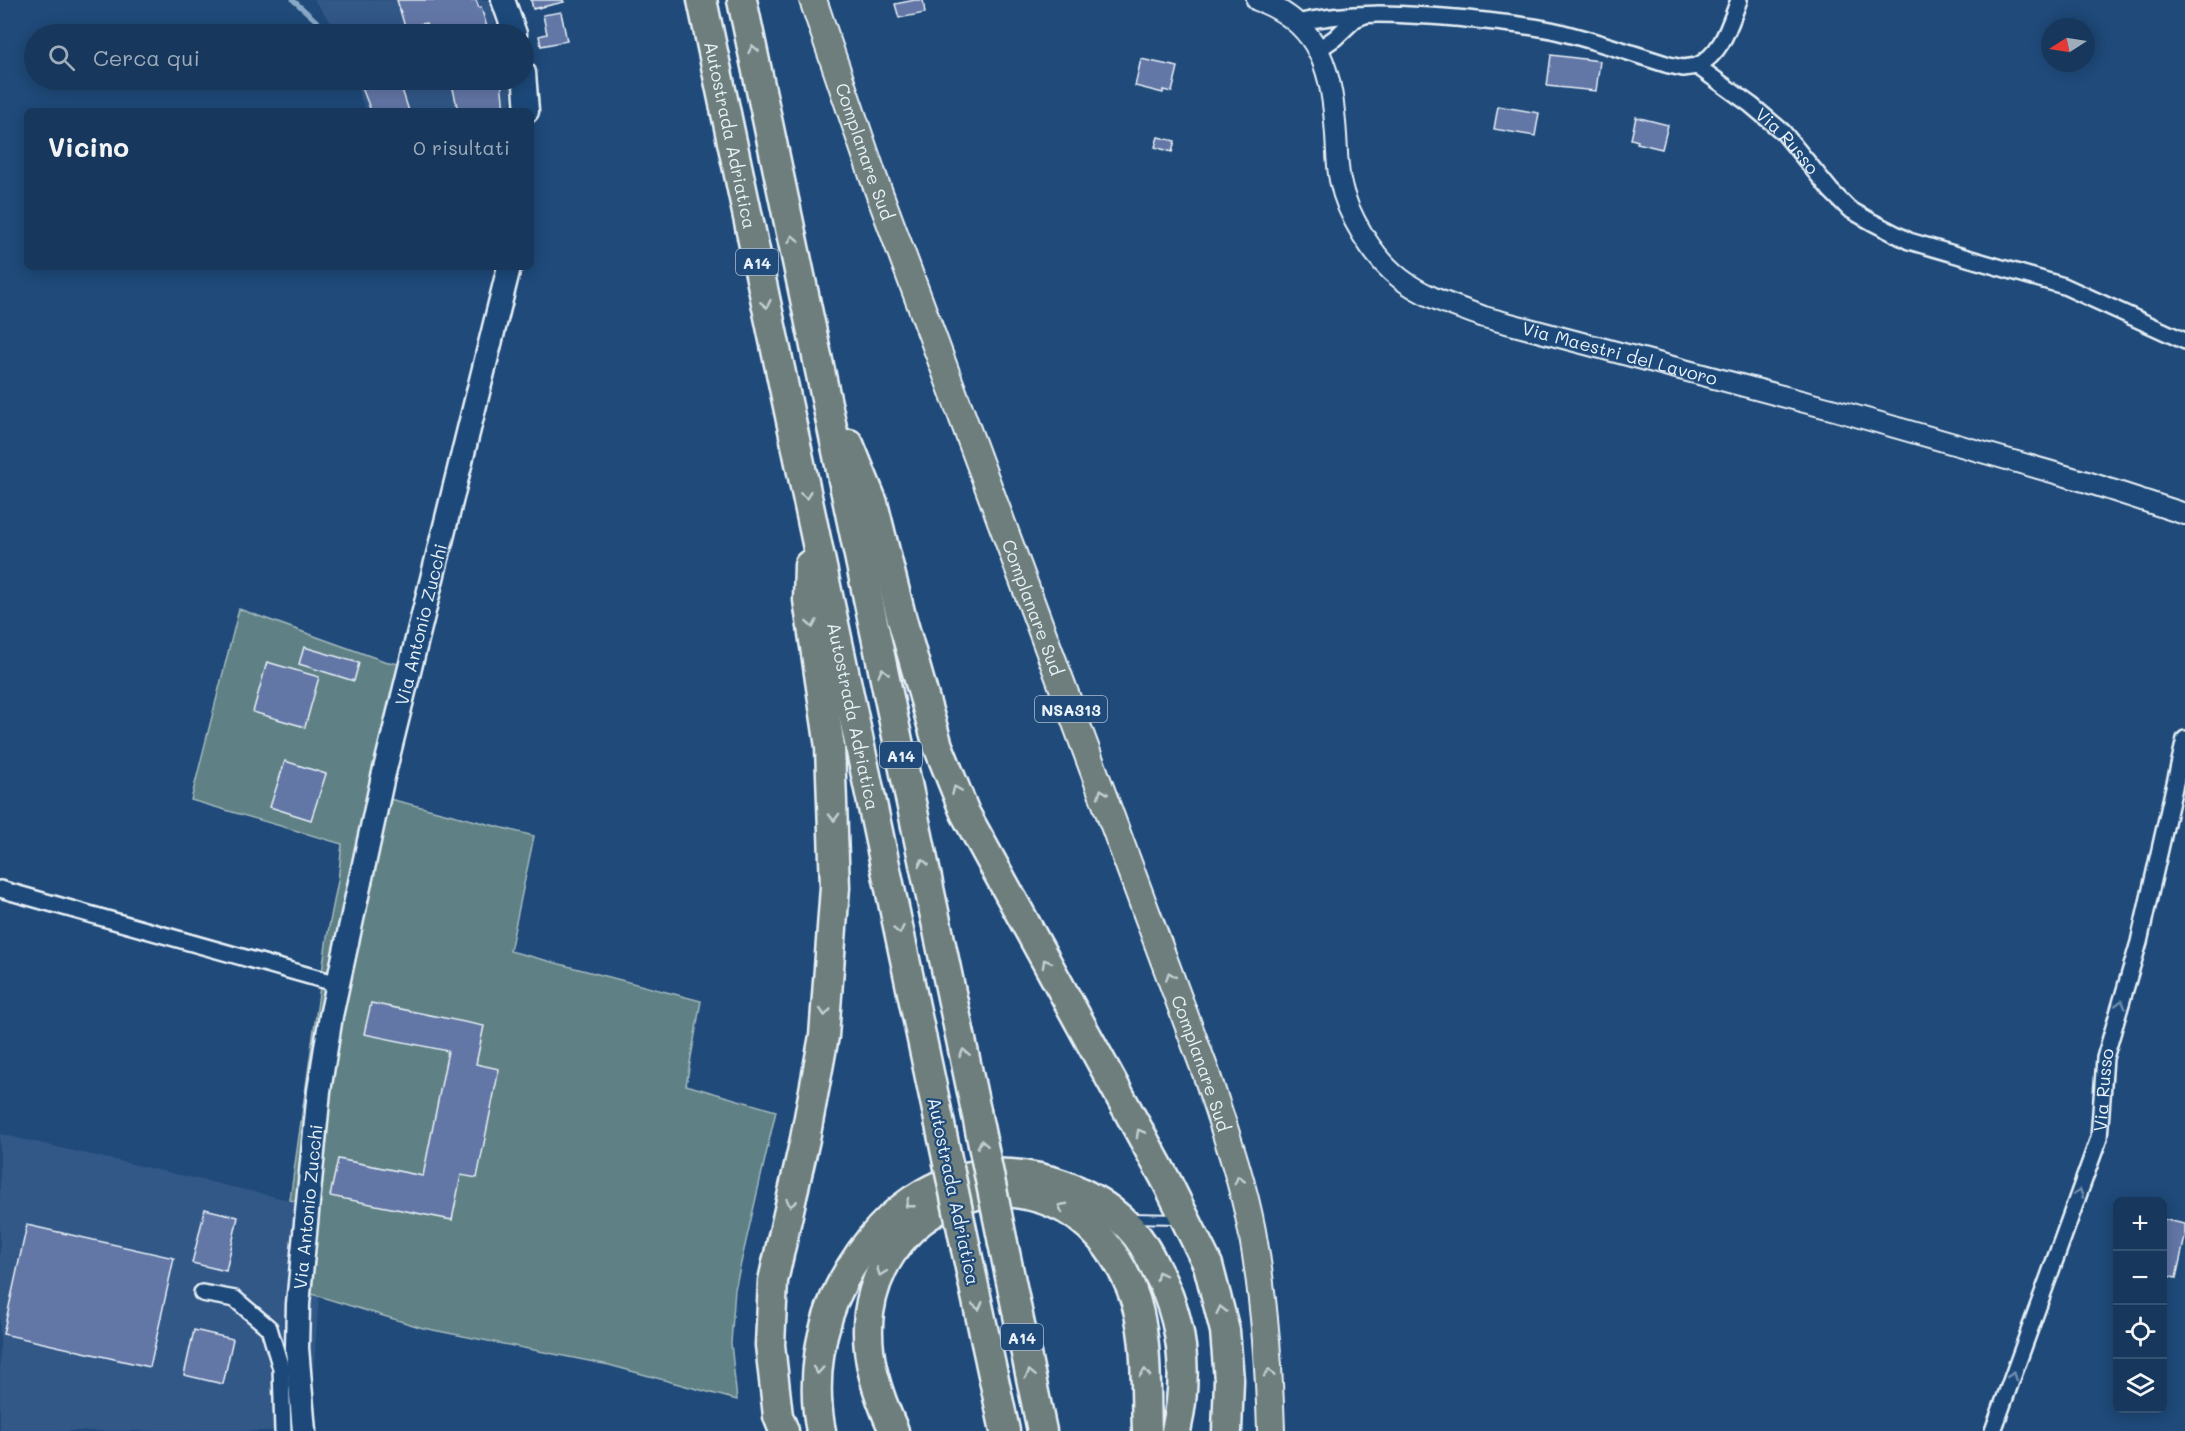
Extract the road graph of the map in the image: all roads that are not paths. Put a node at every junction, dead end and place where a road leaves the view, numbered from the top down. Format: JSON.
{"nodes":[{"id":1,"x":503,"y":0,"type":"edge"},
{"id":2,"x":702,"y":0,"type":"edge"},
{"id":3,"x":742,"y":0,"type":"edge"},
{"id":4,"x":813,"y":0,"type":"edge"},
{"id":5,"x":1257,"y":0,"type":"edge"},
{"id":6,"x":1739,"y":0,"type":"edge"},
{"id":7,"x":1367,"y":14,"type":"junction"},
{"id":8,"x":1297,"y":23,"type":"junction"},
{"id":9,"x":511,"y":24,"type":"edge"},
{"id":10,"x":1319,"y":49,"type":"junction"},
{"id":11,"x":1697,"y":66,"type":"junction"},
{"id":12,"x":525,"y":90,"type":"edge"},
{"id":13,"x":527,"y":108,"type":"edge"},
{"id":14,"x":508,"y":270,"type":"edge"},
{"id":15,"x":2185,"y":341,"type":"edge"},
{"id":16,"x":827,"y":399,"type":"junction"},
{"id":17,"x":2087,"y":482,"type":"junction"},
{"id":18,"x":2185,"y":503,"type":"edge"},
{"id":19,"x":2185,"y":514,"type":"edge"},
{"id":20,"x":812,"y":524,"type":"junction"},
{"id":21,"x":2185,"y":739,"type":"edge"},
{"id":22,"x":0,"y":889,"type":"edge"},
{"id":23,"x":338,"y":984,"type":"junction"},
{"id":24,"x":1120,"y":1218,"type":"junction"},
{"id":25,"x":1187,"y":1220,"type":"junction"},
{"id":26,"x":202,"y":1293,"type":"dead end"},
{"id":27,"x":283,"y":1431,"type":"edge"},
{"id":28,"x":304,"y":1431,"type":"edge"},
{"id":29,"x":784,"y":1431,"type":"edge"},
{"id":30,"x":821,"y":1431,"type":"edge"},
{"id":31,"x":894,"y":1431,"type":"edge"},
{"id":32,"x":1005,"y":1431,"type":"edge"},
{"id":33,"x":1042,"y":1431,"type":"edge"},
{"id":34,"x":1147,"y":1431,"type":"edge"},
{"id":35,"x":1176,"y":1431,"type":"edge"},
{"id":36,"x":1227,"y":1431,"type":"edge"},
{"id":37,"x":1271,"y":1431,"type":"edge"},
{"id":38,"x":1993,"y":1431,"type":"edge"}],
"edges":[{"from":1,"to":9,"type":"main road"},
{"from":2,"to":20,"type":"highway","name":"Autostrada Adriatica","number":"A14","one_way":true},
{"from":16,"to":3,"type":"highway","name":"Autostrada Adriatica","number":"A14","one_way":true},
{"from":37,"to":4,"type":"highway","name":"Complanare Sud","number":"NSA313","one_way":true},
{"from":5,"to":8,"type":"street"},
{"from":6,"to":11,"type":"street"},
{"from":7,"to":8,"type":"street"},
{"from":7,"to":10,"type":"street"},
{"from":7,"to":11,"type":"street"},
{"from":8,"to":10,"type":"street"},
{"from":10,"to":17,"type":"street","name":"Via Maestri del Lavoro"},
{"from":11,"to":15,"type":"street","name":"Via Russo"},
{"from":12,"to":13,"type":"main road"},
{"from":14,"to":23,"type":"main road","name":"Via Antonio Zucchi"},
{"from":25,"to":16,"type":"highway","one_way":true},
{"from":33,"to":16,"type":"highway","name":"Autostrada Adriatica","number":"A14","one_way":true,"bridge":true},
{"from":17,"to":18,"type":"street","name":"Via Maestri del Lavoro"},
{"from":17,"to":19,"type":"street","name":"Via Maestri del Lavoro"},
{"from":20,"to":29,"type":"highway","one_way":true},
{"from":20,"to":32,"type":"highway","name":"Autostrada Adriatica","number":"A14","one_way":true,"bridge":true},
{"from":38,"to":21,"type":"street","name":"Via Russo","one_way":true},
{"from":22,"to":23,"type":"street"},
{"from":23,"to":28,"type":"main road","name":"Via Antonio Zucchi"},
{"from":24,"to":25,"type":"lane"},
{"from":24,"to":30,"type":"highway","one_way":true},
{"from":35,"to":24,"type":"highway","one_way":true},
{"from":36,"to":25,"type":"highway","one_way":true},
{"from":26,"to":27,"type":"street"},
{"from":34,"to":31,"type":"highway","one_way":true}]}
